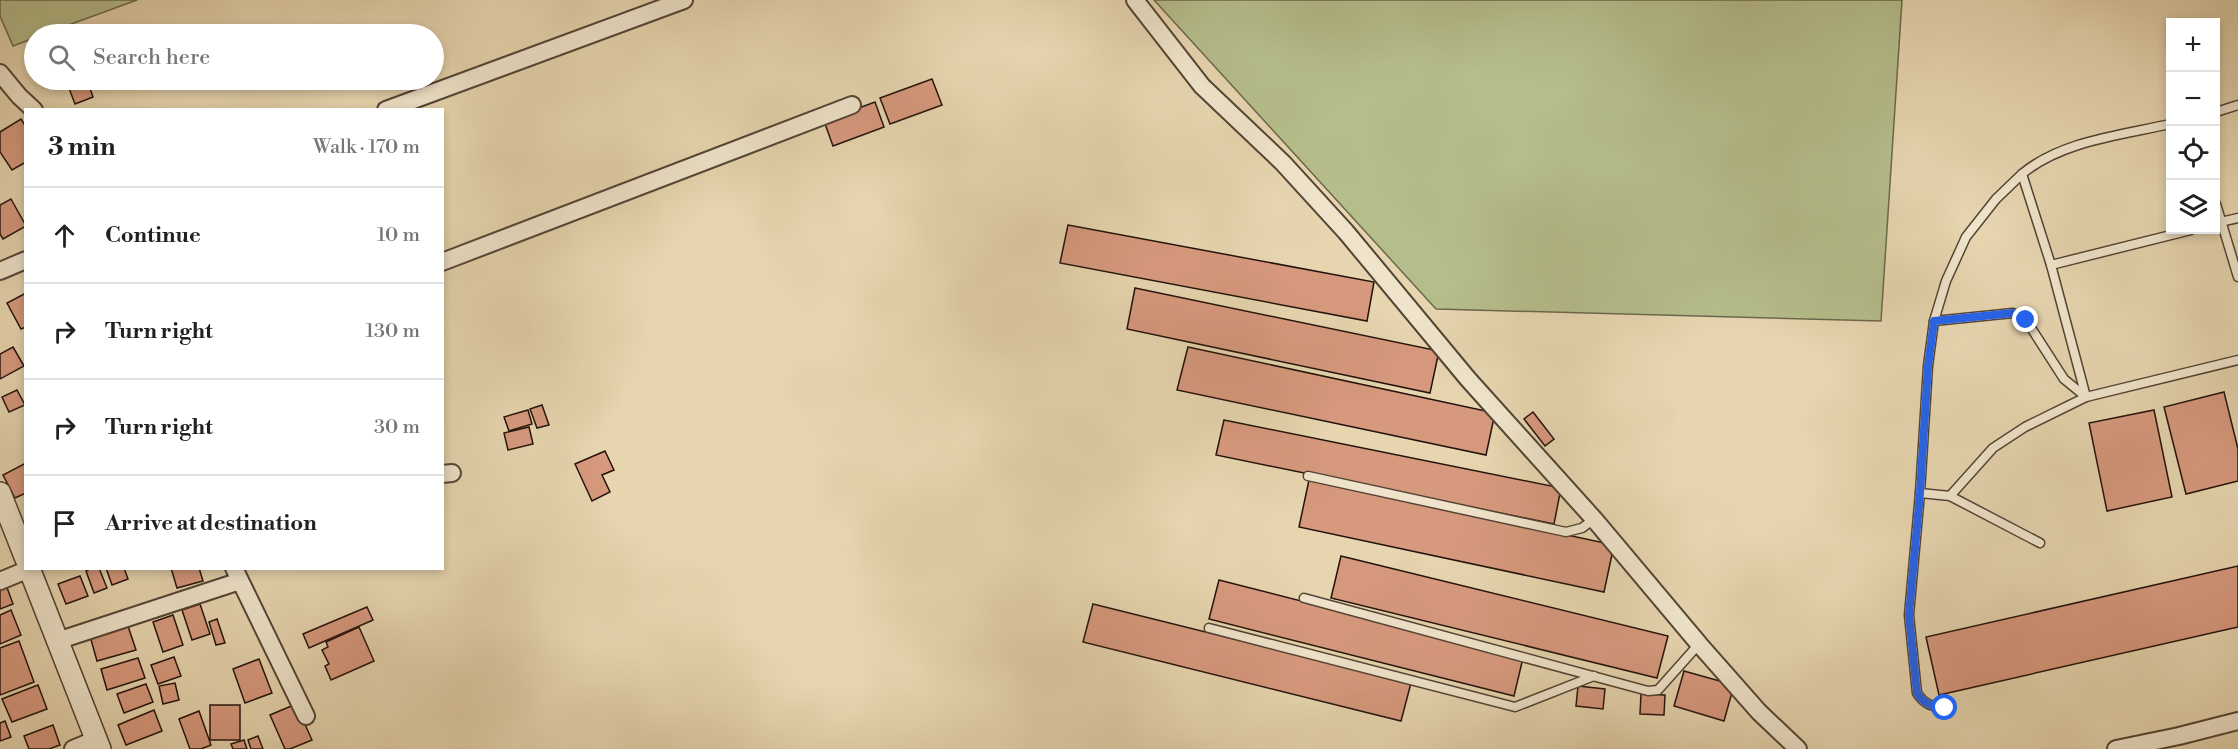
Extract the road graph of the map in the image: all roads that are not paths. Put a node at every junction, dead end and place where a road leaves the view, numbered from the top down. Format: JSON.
{"nodes":[{"id":1,"x":684,"y":0,"type":"edge"},
{"id":2,"x":1135,"y":0,"type":"edge"},
{"id":3,"x":0,"y":73,"type":"edge"},
{"id":4,"x":444,"y":89,"type":"edge"},
{"id":5,"x":440,"y":90,"type":"edge"},
{"id":6,"x":852,"y":105,"type":"dead end"},
{"id":7,"x":2238,"y":105,"type":"edge"},
{"id":8,"x":32,"y":108,"type":"edge"},
{"id":9,"x":391,"y":108,"type":"edge"},
{"id":10,"x":2220,"y":111,"type":"edge"},
{"id":11,"x":2166,"y":125,"type":"edge"},
{"id":12,"x":2022,"y":174,"type":"junction"},
{"id":13,"x":2238,"y":218,"type":"edge"},
{"id":14,"x":2220,"y":222,"type":"edge"},
{"id":15,"x":2220,"y":228,"type":"edge"},
{"id":16,"x":2175,"y":234,"type":"edge"},
{"id":17,"x":24,"y":261,"type":"edge"},
{"id":18,"x":444,"y":261,"type":"edge"},
{"id":19,"x":2051,"y":265,"type":"junction"},
{"id":20,"x":0,"y":271,"type":"edge"},
{"id":21,"x":2238,"y":277,"type":"edge"},
{"id":22,"x":1934,"y":321,"type":"junction"},
{"id":23,"x":2238,"y":360,"type":"edge"},
{"id":24,"x":2086,"y":397,"type":"junction"},
{"id":25,"x":1308,"y":476,"type":"dead end"},
{"id":26,"x":0,"y":493,"type":"edge"},
{"id":27,"x":1920,"y":493,"type":"junction"},
{"id":28,"x":1950,"y":496,"type":"junction"},
{"id":29,"x":1594,"y":519,"type":"junction"},
{"id":30,"x":2040,"y":543,"type":"dead end"},
{"id":31,"x":24,"y":554,"type":"edge"},
{"id":32,"x":27,"y":570,"type":"edge"},
{"id":33,"x":29,"y":570,"type":"edge"},
{"id":34,"x":236,"y":572,"type":"edge"},
{"id":35,"x":0,"y":581,"type":"edge"},
{"id":36,"x":1304,"y":598,"type":"dead end"},
{"id":37,"x":1209,"y":628,"type":"dead end"},
{"id":38,"x":57,"y":641,"type":"junction"},
{"id":39,"x":1700,"y":644,"type":"junction"},
{"id":40,"x":1594,"y":676,"type":"junction"},
{"id":41,"x":1945,"y":708,"type":"dead end"},
{"id":42,"x":306,"y":716,"type":"dead end"},
{"id":43,"x":2238,"y":721,"type":"edge"},
{"id":44,"x":98,"y":744,"type":"edge"},
{"id":45,"x":73,"y":749,"type":"edge"},
{"id":46,"x":1798,"y":749,"type":"edge"},
{"id":47,"x":2116,"y":749,"type":"edge"}],
"edges":[{"from":1,"to":4,"type":"street"},
{"from":2,"to":29,"type":"street"},
{"from":3,"to":8,"type":"street"},
{"from":5,"to":9,"type":"street"},
{"from":6,"to":18,"type":"street"},
{"from":7,"to":10,"type":"lane"},
{"from":11,"to":12,"type":"lane"},
{"from":12,"to":19,"type":"lane"},
{"from":12,"to":22,"type":"lane"},
{"from":13,"to":14,"type":"lane"},
{"from":15,"to":21,"type":"lane"},
{"from":16,"to":19,"type":"lane"},
{"from":17,"to":20,"type":"street"},
{"from":19,"to":24,"type":"lane"},
{"from":22,"to":24,"type":"lane"},
{"from":22,"to":27,"type":"lane"},
{"from":23,"to":24,"type":"lane"},
{"from":24,"to":28,"type":"lane"},
{"from":25,"to":29,"type":"lane"},
{"from":26,"to":31,"type":"street"},
{"from":27,"to":28,"type":"lane"},
{"from":27,"to":41,"type":"lane"},
{"from":28,"to":30,"type":"lane"},
{"from":29,"to":39,"type":"street"},
{"from":32,"to":35,"type":"street"},
{"from":33,"to":38,"type":"street"},
{"from":34,"to":38,"type":"street"},
{"from":34,"to":42,"type":"street"},
{"from":36,"to":40,"type":"lane"},
{"from":37,"to":40,"type":"lane"},
{"from":38,"to":44,"type":"street"},
{"from":39,"to":40,"type":"lane"},
{"from":39,"to":46,"type":"street"},
{"from":43,"to":47,"type":"street"},
{"from":44,"to":45,"type":"street"}]}
